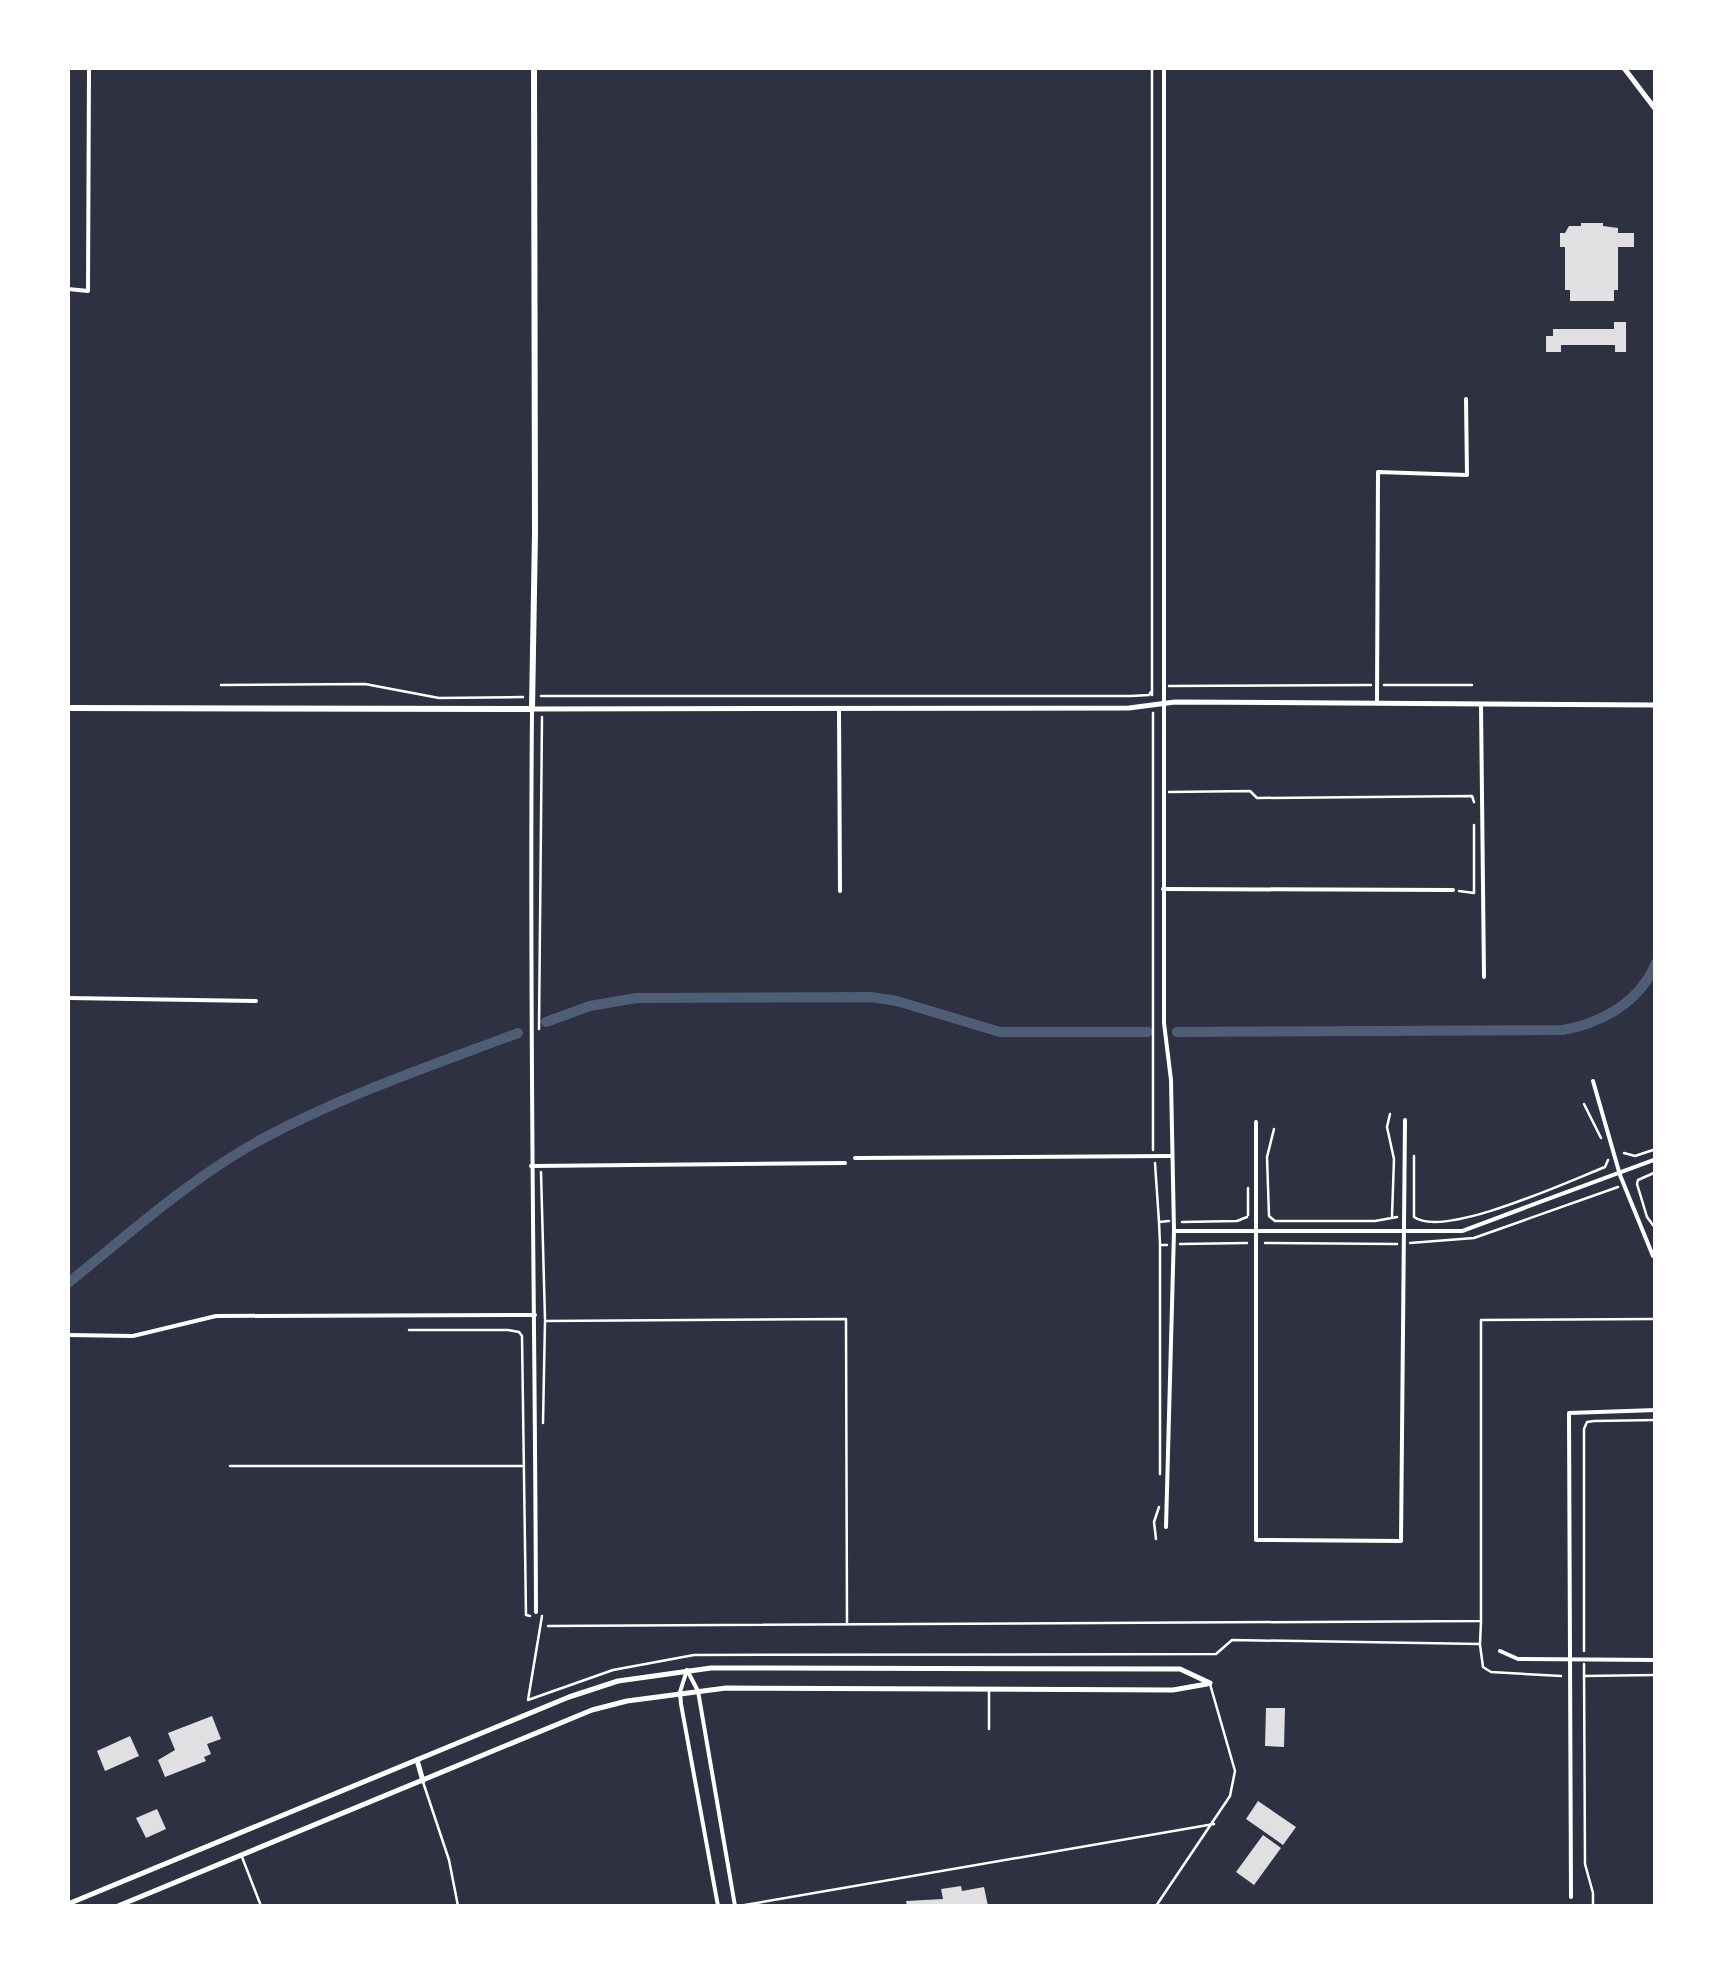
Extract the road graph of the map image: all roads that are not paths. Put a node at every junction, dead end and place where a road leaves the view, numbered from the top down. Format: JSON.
{"nodes":[{"id":1,"x":89,"y":68,"type":"edge"},
{"id":2,"x":534,"y":68,"type":"edge"},
{"id":3,"x":1164,"y":68,"type":"edge"},
{"id":4,"x":1624,"y":68,"type":"edge"},
{"id":5,"x":1656,"y":110,"type":"edge"},
{"id":6,"x":68,"y":289,"type":"edge"},
{"id":7,"x":1466,"y":399,"type":"dead end"},
{"id":8,"x":1377,"y":702,"type":"junction"},
{"id":9,"x":1164,"y":703,"type":"junction"},
{"id":10,"x":1481,"y":705,"type":"junction"},
{"id":11,"x":1656,"y":705,"type":"edge"},
{"id":12,"x":68,"y":708,"type":"edge"},
{"id":13,"x":839,"y":709,"type":"junction"},
{"id":14,"x":532,"y":710,"type":"junction"},
{"id":15,"x":1163,"y":889,"type":"junction"},
{"id":16,"x":1453,"y":890,"type":"road end"},
{"id":17,"x":840,"y":891,"type":"dead end"},
{"id":18,"x":1484,"y":978,"type":"dead end"},
{"id":19,"x":68,"y":998,"type":"edge"},
{"id":20,"x":256,"y":1001,"type":"dead end"},
{"id":21,"x":1593,"y":1081,"type":"dead end"},
{"id":22,"x":1405,"y":1120,"type":"dead end"},
{"id":23,"x":1256,"y":1122,"type":"dead end"},
{"id":24,"x":1172,"y":1156,"type":"junction"},
{"id":25,"x":855,"y":1158,"type":"dead end"},
{"id":26,"x":1656,"y":1158,"type":"edge"},
{"id":27,"x":845,"y":1163,"type":"dead end"},
{"id":28,"x":531,"y":1166,"type":"junction"},
{"id":29,"x":1620,"y":1174,"type":"junction"},
{"id":30,"x":1256,"y":1229,"type":"junction"},
{"id":31,"x":1403,"y":1229,"type":"junction"},
{"id":32,"x":1174,"y":1232,"type":"junction"},
{"id":33,"x":1653,"y":1256,"type":"edge"},
{"id":34,"x":536,"y":1315,"type":"junction"},
{"id":35,"x":68,"y":1335,"type":"edge"},
{"id":36,"x":1656,"y":1410,"type":"edge"},
{"id":37,"x":1166,"y":1528,"type":"dead end"},
{"id":38,"x":540,"y":1614,"type":"road end"},
{"id":39,"x":1500,"y":1651,"type":"dead end"},
{"id":40,"x":1570,"y":1660,"type":"junction"},
{"id":41,"x":1656,"y":1660,"type":"edge"},
{"id":42,"x":687,"y":1670,"type":"junction"},
{"id":43,"x":1210,"y":1683,"type":"junction"},
{"id":44,"x":989,"y":1689,"type":"junction"},
{"id":45,"x":698,"y":1690,"type":"junction"},
{"id":46,"x":680,"y":1692,"type":"junction"},
{"id":47,"x":988,"y":1729,"type":"dead end"},
{"id":48,"x":417,"y":1760,"type":"junction"},
{"id":49,"x":423,"y":1781,"type":"junction"},
{"id":50,"x":1214,"y":1824,"type":"junction"},
{"id":51,"x":241,"y":1856,"type":"junction"},
{"id":52,"x":1570,"y":1897,"type":"dead end"},
{"id":53,"x":68,"y":1904,"type":"edge"},
{"id":54,"x":118,"y":1906,"type":"edge"},
{"id":55,"x":261,"y":1906,"type":"edge"},
{"id":56,"x":458,"y":1906,"type":"edge"},
{"id":57,"x":718,"y":1906,"type":"edge"},
{"id":58,"x":737,"y":1906,"type":"edge"},
{"id":59,"x":1156,"y":1906,"type":"edge"}],
"edges":[{"from":1,"to":6,"type":"street"},
{"from":2,"to":14,"type":"main road"},
{"from":3,"to":9,"type":"street"},
{"from":4,"to":5,"type":"street"},
{"from":7,"to":8,"type":"street"},
{"from":8,"to":9,"type":"street"},
{"from":8,"to":10,"type":"street"},
{"from":9,"to":13,"type":"street"},
{"from":9,"to":15,"type":"street"},
{"from":10,"to":11,"type":"street"},
{"from":10,"to":18,"type":"street"},
{"from":12,"to":14,"type":"main road"},
{"from":13,"to":14,"type":"street"},
{"from":13,"to":17,"type":"street"},
{"from":14,"to":28,"type":"street"},
{"from":15,"to":16,"type":"street"},
{"from":15,"to":24,"type":"street"},
{"from":19,"to":20,"type":"street"},
{"from":21,"to":29,"type":"street"},
{"from":22,"to":31,"type":"street"},
{"from":23,"to":30,"type":"street"},
{"from":24,"to":25,"type":"street"},
{"from":24,"to":32,"type":"street"},
{"from":26,"to":29,"type":"street"},
{"from":27,"to":28,"type":"street"},
{"from":28,"to":34,"type":"street"},
{"from":29,"to":31,"type":"street"},
{"from":29,"to":33,"type":"street"},
{"from":30,"to":31,"type":"street"},
{"from":30,"to":31,"type":"street"},
{"from":30,"to":32,"type":"street"},
{"from":32,"to":37,"type":"street"},
{"from":34,"to":35,"type":"street"},
{"from":34,"to":38,"type":"street"},
{"from":36,"to":40,"type":"street"},
{"from":39,"to":40,"type":"street"},
{"from":40,"to":41,"type":"street"},
{"from":40,"to":52,"type":"street"},
{"from":42,"to":43,"type":"street"},
{"from":42,"to":45,"type":"street"},
{"from":42,"to":46,"type":"street"},
{"from":42,"to":48,"type":"street"},
{"from":43,"to":44,"type":"street"},
{"from":43,"to":50,"type":"lane"},
{"from":44,"to":45,"type":"street"},
{"from":44,"to":47,"type":"lane"},
{"from":45,"to":46,"type":"street"},
{"from":45,"to":58,"type":"street"},
{"from":46,"to":49,"type":"street"},
{"from":46,"to":57,"type":"street"},
{"from":48,"to":49,"type":"street"},
{"from":48,"to":53,"type":"street"},
{"from":49,"to":51,"type":"street"},
{"from":49,"to":56,"type":"lane"},
{"from":50,"to":58,"type":"lane"},
{"from":50,"to":59,"type":"lane"},
{"from":51,"to":54,"type":"street"},
{"from":51,"to":55,"type":"lane"}]}
